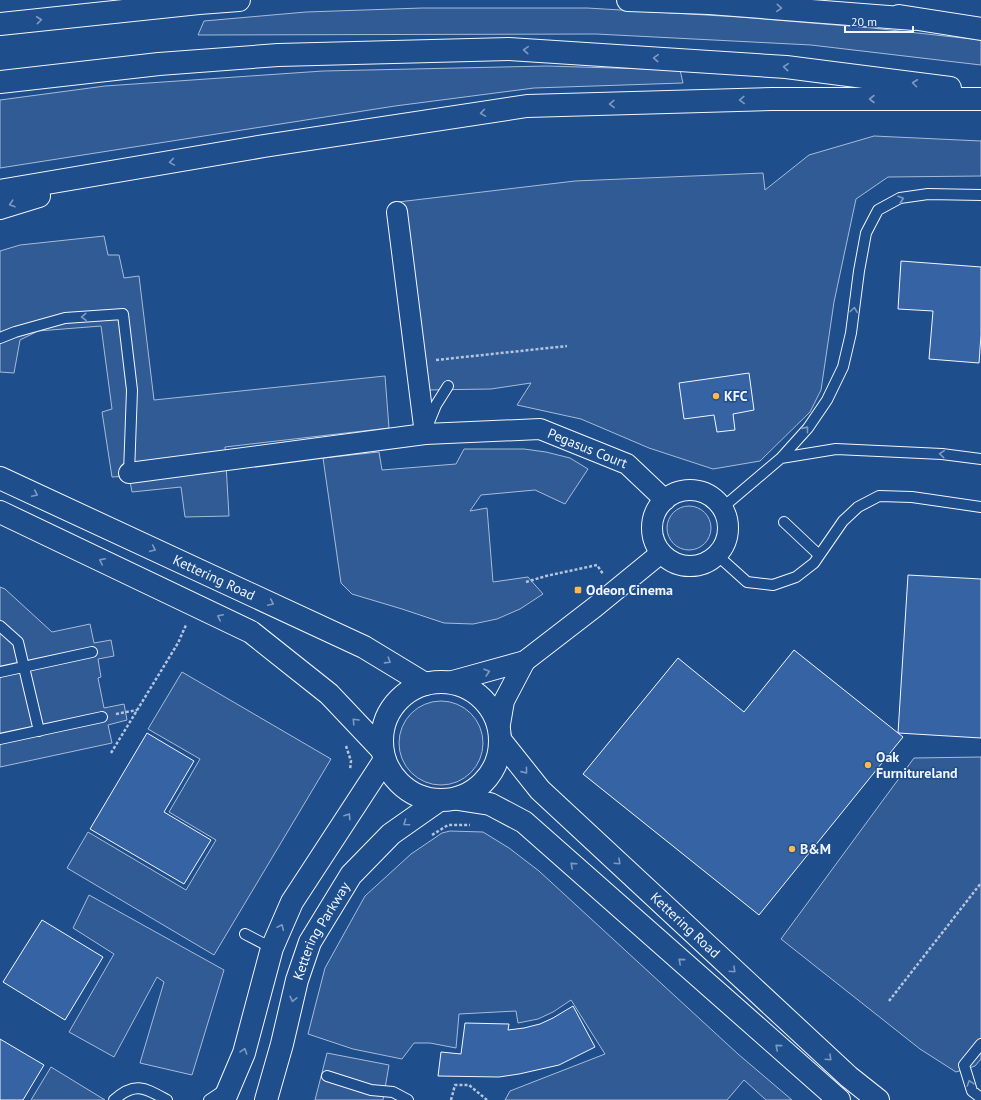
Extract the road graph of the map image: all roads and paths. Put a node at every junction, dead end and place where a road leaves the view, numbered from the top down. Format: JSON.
{"nodes":[{"id":1,"x":239,"y":0,"type":"edge"},
{"id":2,"x":628,"y":0,"type":"edge"},
{"id":3,"x":808,"y":0,"type":"edge"},
{"id":4,"x":914,"y":19,"type":"junction"},
{"id":5,"x":0,"y":24,"type":"edge"},
{"id":6,"x":981,"y":29,"type":"edge"},
{"id":7,"x":0,"y":82,"type":"edge"},
{"id":8,"x":981,"y":92,"type":"edge"},
{"id":9,"x":981,"y":99,"type":"edge"},
{"id":10,"x":116,"y":171,"type":"junction"},
{"id":11,"x":0,"y":191,"type":"edge"},
{"id":12,"x":981,"y":196,"type":"edge"},
{"id":13,"x":0,"y":208,"type":"edge"},
{"id":14,"x":397,"y":212,"type":"dead end"},
{"id":15,"x":0,"y":338,"type":"edge"},
{"id":16,"x":567,"y":346,"type":"dead end"},
{"id":17,"x":416,"y":363,"type":"junction"},
{"id":18,"x":448,"y":386,"type":"dead end"},
{"id":19,"x":425,"y":434,"type":"junction"},
{"id":20,"x":781,"y":458,"type":"junction"},
{"id":21,"x":981,"y":459,"type":"edge"},
{"id":22,"x":129,"y":473,"type":"joint"},
{"id":23,"x":0,"y":478,"type":"edge"},
{"id":24,"x":665,"y":500,"type":"junction"},
{"id":25,"x":981,"y":507,"type":"edge"},
{"id":26,"x":722,"y":508,"type":"junction"},
{"id":27,"x":0,"y":512,"type":"edge"},
{"id":28,"x":784,"y":522,"type":"dead end"},
{"id":29,"x":661,"y":553,"type":"junction"},
{"id":30,"x":717,"y":555,"type":"junction"},
{"id":31,"x":819,"y":555,"type":"junction"},
{"id":32,"x":597,"y":565,"type":"dead end"},
{"id":33,"x":526,"y":582,"type":"dead end"},
{"id":34,"x":180,"y":621,"type":"dead end"},
{"id":35,"x":186,"y":624,"type":"junction"},
{"id":36,"x":0,"y":626,"type":"edge"},
{"id":37,"x":192,"y":627,"type":"dead end"},
{"id":38,"x":92,"y":652,"type":"dead end"},
{"id":39,"x":525,"y":661,"type":"junction"},
{"id":40,"x":24,"y":667,"type":"junction"},
{"id":41,"x":0,"y":672,"type":"edge"},
{"id":42,"x":449,"y":682,"type":"junction"},
{"id":43,"x":425,"y":684,"type":"junction"},
{"id":44,"x":102,"y":717,"type":"dead end"},
{"id":45,"x":39,"y":731,"type":"junction"},
{"id":46,"x":500,"y":735,"type":"junction"},
{"id":47,"x":0,"y":739,"type":"edge"},
{"id":48,"x":344,"y":741,"type":"dead end"},
{"id":49,"x":111,"y":753,"type":"dead end"},
{"id":50,"x":383,"y":755,"type":"junction"},
{"id":51,"x":349,"y":775,"type":"dead end"},
{"id":52,"x":448,"y":800,"type":"junction"},
{"id":53,"x":475,"y":826,"type":"dead end"},
{"id":54,"x":430,"y":836,"type":"dead end"},
{"id":55,"x":981,"y":883,"type":"edge"},
{"id":56,"x":245,"y":934,"type":"dead end"},
{"id":57,"x":272,"y":948,"type":"junction"},
{"id":58,"x":889,"y":1001,"type":"dead end"},
{"id":59,"x":981,"y":1044,"type":"edge"},
{"id":60,"x":327,"y":1076,"type":"dead end"},
{"id":61,"x":232,"y":1080,"type":"junction"},
{"id":62,"x":981,"y":1098,"type":"edge"},
{"id":63,"x":114,"y":1100,"type":"edge"},
{"id":64,"x":167,"y":1100,"type":"edge"},
{"id":65,"x":209,"y":1100,"type":"edge"},
{"id":66,"x":224,"y":1100,"type":"edge"},
{"id":67,"x":266,"y":1100,"type":"edge"},
{"id":68,"x":408,"y":1100,"type":"edge"},
{"id":69,"x":450,"y":1100,"type":"edge"},
{"id":70,"x":487,"y":1100,"type":"edge"},
{"id":71,"x":839,"y":1100,"type":"edge"},
{"id":72,"x":878,"y":1100,"type":"edge"}],
"edges":[{"from":5,"to":1,"type":"main road","one_way":true},
{"from":2,"to":4,"type":"main road","one_way":true},
{"from":3,"to":4,"type":"main road"},
{"from":4,"to":6,"type":"main road"},
{"from":8,"to":7,"type":"main road","one_way":true},
{"from":9,"to":10,"type":"main road","one_way":true},
{"from":10,"to":11,"type":"main road"},
{"from":10,"to":13,"type":"main road","one_way":true},
{"from":20,"to":12,"type":"lane","one_way":true},
{"from":14,"to":17,"type":"street"},
{"from":22,"to":15,"type":"lane","one_way":true},
{"from":16,"to":17,"type":"path"},
{"from":17,"to":19,"type":"street"},
{"from":18,"to":19,"type":"lane"},
{"from":19,"to":22,"type":"street","name":"Pegasus Court"},
{"from":19,"to":24,"type":"street","name":"Pegasus Court"},
{"from":21,"to":20,"type":"lane","one_way":true},
{"from":20,"to":26,"type":"lane"},
{"from":23,"to":43,"type":"main road","name":"Kettering Road","one_way":true},
{"from":24,"to":26,"type":"street"},
{"from":24,"to":29,"type":"street"},
{"from":25,"to":31,"type":"lane"},
{"from":26,"to":30,"type":"street"},
{"from":50,"to":27,"type":"main road","one_way":true},
{"from":28,"to":31,"type":"lane"},
{"from":29,"to":30,"type":"street"},
{"from":29,"to":39,"type":"street"},
{"from":30,"to":31,"type":"lane"},
{"from":32,"to":33,"type":"path"},
{"from":34,"to":35,"type":"path"},
{"from":35,"to":37,"type":"path"},
{"from":35,"to":49,"type":"path"},
{"from":36,"to":40,"type":"lane"},
{"from":38,"to":40,"type":"lane"},
{"from":42,"to":39,"type":"street","one_way":true},
{"from":39,"to":46,"type":"street"},
{"from":40,"to":41,"type":"lane"},
{"from":40,"to":45,"type":"lane"},
{"from":42,"to":43,"type":"main road"},
{"from":42,"to":46,"type":"main road"},
{"from":43,"to":50,"type":"main road"},
{"from":44,"to":45,"type":"lane"},
{"from":45,"to":47,"type":"lane"},
{"from":46,"to":52,"type":"main road"},
{"from":46,"to":72,"type":"main road","name":"Kettering Road","one_way":true},
{"from":48,"to":51,"type":"path"},
{"from":50,"to":52,"type":"main road"},
{"from":57,"to":50,"type":"main road","one_way":true},
{"from":52,"to":67,"type":"main road","name":"Kettering Parkway","one_way":true},
{"from":71,"to":52,"type":"main road","name":"Kettering Road","one_way":true},
{"from":53,"to":54,"type":"path"},
{"from":55,"to":58,"type":"path"},
{"from":56,"to":57,"type":"lane"},
{"from":61,"to":57,"type":"main road","one_way":true},
{"from":62,"to":59,"type":"lane","one_way":true},
{"from":60,"to":68,"type":"lane"},
{"from":61,"to":65,"type":"lane"},
{"from":61,"to":66,"type":"main road"},
{"from":63,"to":64,"type":"lane"},
{"from":69,"to":70,"type":"path"}]}
